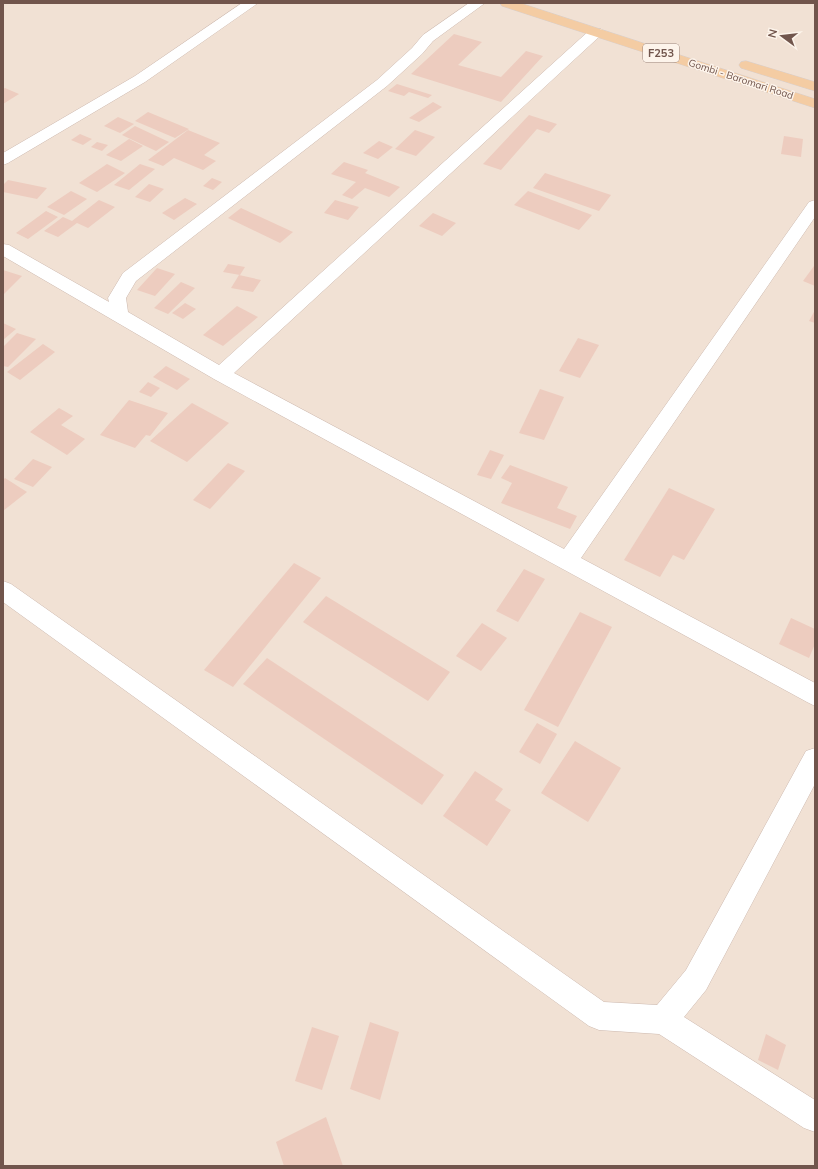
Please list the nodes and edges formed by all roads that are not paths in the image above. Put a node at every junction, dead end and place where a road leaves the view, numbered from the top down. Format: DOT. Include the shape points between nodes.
graph roads {
  1 [pos="251,3"];
  2 [pos="478,3"];
  3 [pos="508,3"];
  4 [pos="549,3"];
  5 [pos="564,8"];
  6 [pos="596,32"];
  7 [pos="731,61"];
  8 [pos="815,87"];
  9 [pos="815,104"];
  10 [pos="3,160"];
  11 [pos="815,206"];
  12 [pos="3,249"];
  13 [pos="119,316"];
  14 [pos="221,374"];
  15 [pos="566,562"];
  16 [pos="3,590"];
  17 [pos="815,696"];
  18 [pos="815,759"];
  19 [pos="663,1020"];
  20 [pos="815,1117"];
  1 -- 10 [label="street" via="140,79"];
  2 -- 13 [label="street" via="428,38 382,83 129,277 117,298"];
  3 -- 6 [label="main road, Gombi - Baromari Road / F253"];
  4 -- 5 [label="main road"];
  6 -- 9 [label="main road, Gombi - Baromari Road / F253"];
  6 -- 14 [label="street"];
  7 -- 8 [label="main road, Gombi - Baromari Road"];
  11 -- 15 [label="street"];
  12 -- 13 [label="street"];
  13 -- 14 [label="street"];
  14 -- 15 [label="street"];
  15 -- 17 [label="street"];
  16 -- 19 [label="street" via="599,1016"];
  18 -- 19 [label="street" via="696,980"];
  19 -- 20 [label="street"];
}
